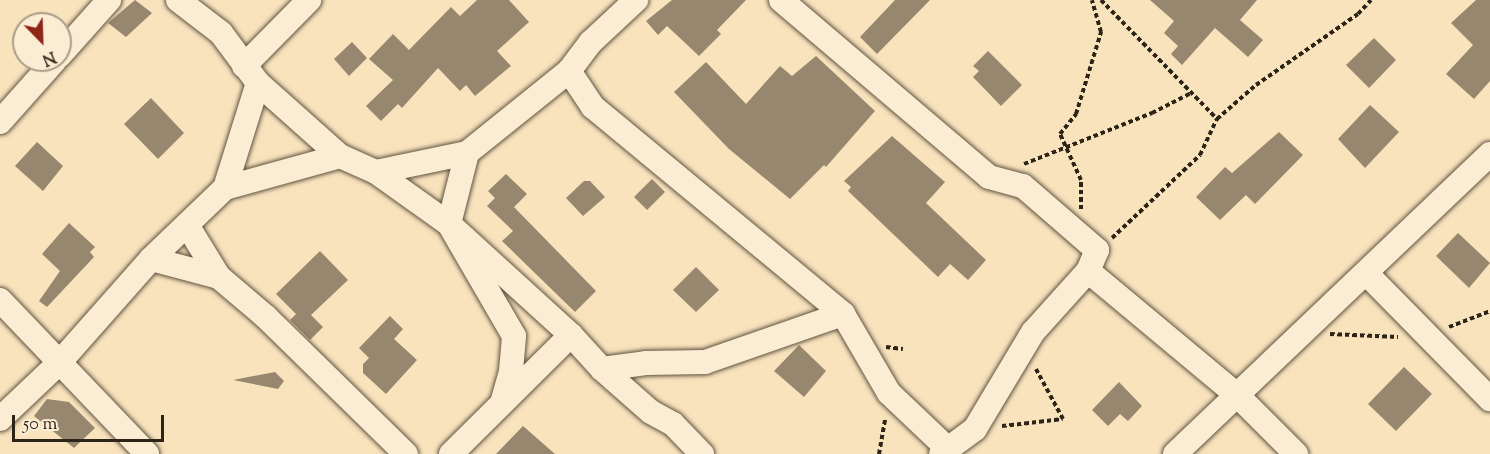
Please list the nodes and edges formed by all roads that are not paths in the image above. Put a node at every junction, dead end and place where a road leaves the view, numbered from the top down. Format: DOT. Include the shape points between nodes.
graph roads {
  1 [pos="109,0"];
  2 [pos="178,0"];
  3 [pos="309,0"];
  4 [pos="636,0"];
  5 [pos="781,0"];
  6 [pos="72,42"];
  7 [pos="44,72"];
  8 [pos="569,72"];
  9 [pos="251,75"];
  10 [pos="0,122"];
  11 [pos="467,153"];
  12 [pos="1490,154"];
  13 [pos="340,156"];
  14 [pos="376,172"];
  15 [pos="225,188"];
  16 [pos="449,224"];
  17 [pos="187,225"];
  18 [pos="151,259"];
  19 [pos="1093,261"];
  20 [pos="1366,273"];
  21 [pos="219,278"];
  22 [pos="0,300"];
  23 [pos="843,314"];
  24 [pos="571,335"];
  25 [pos="59,363"];
  26 [pos="602,369"];
  27 [pos="1239,396"];
  28 [pos="1490,399"];
  29 [pos="502,404"];
  30 [pos="0,419"];
  31 [pos="944,452"];
  32 [pos="147,454"];
  33 [pos="406,454"];
  34 [pos="451,454"];
  35 [pos="702,454"];
  36 [pos="1175,454"];
  37 [pos="1296,454"];
  1 -- 6 [label="street"];
  2 -- 9 [label="street" via="221,33"];
  3 -- 9 [label="street"];
  4 -- 8 [label="street" via="591,42"];
  5 -- 19 [label="street" via="989,177 1023,186"];
  7 -- 10 [label="street"];
  8 -- 11 [label="street"];
  8 -- 23 [label="street" via="593,107"];
  9 -- 13 [label="street"];
  9 -- 15 [label="street"];
  11 -- 14 [label="street"];
  11 -- 16 [label="street"];
  12 -- 20 [label="street"];
  13 -- 14 [label="street"];
  13 -- 15 [label="street"];
  14 -- 16 [label="street"];
  15 -- 17 [label="street"];
  16 -- 24 [label="street"];
  16 -- 29 [label="street" via="513,336 511,371"];
  17 -- 18 [label="street"];
  17 -- 21 [label="street"];
  18 -- 21 [label="street"];
  18 -- 25 [label="street"];
  19 -- 27 [label="street"];
  19 -- 31 [label="street" via="1024,346 975,429"];
  20 -- 27 [label="street"];
  20 -- 28 [label="street"];
  21 -- 33 [label="street" via="266,317"];
  22 -- 25 [label="street"];
  23 -- 26 [label="street" via="705,362 646,363"];
  23 -- 31 [label="street" via="889,393"];
  24 -- 26 [label="street"];
  24 -- 29 [label="street"];
  25 -- 30 [label="street"];
  25 -- 32 [label="street"];
  26 -- 35 [label="street" via="651,412 673,423"];
  27 -- 36 [label="street"];
  27 -- 37 [label="street"];
  29 -- 34 [label="street"];
}
